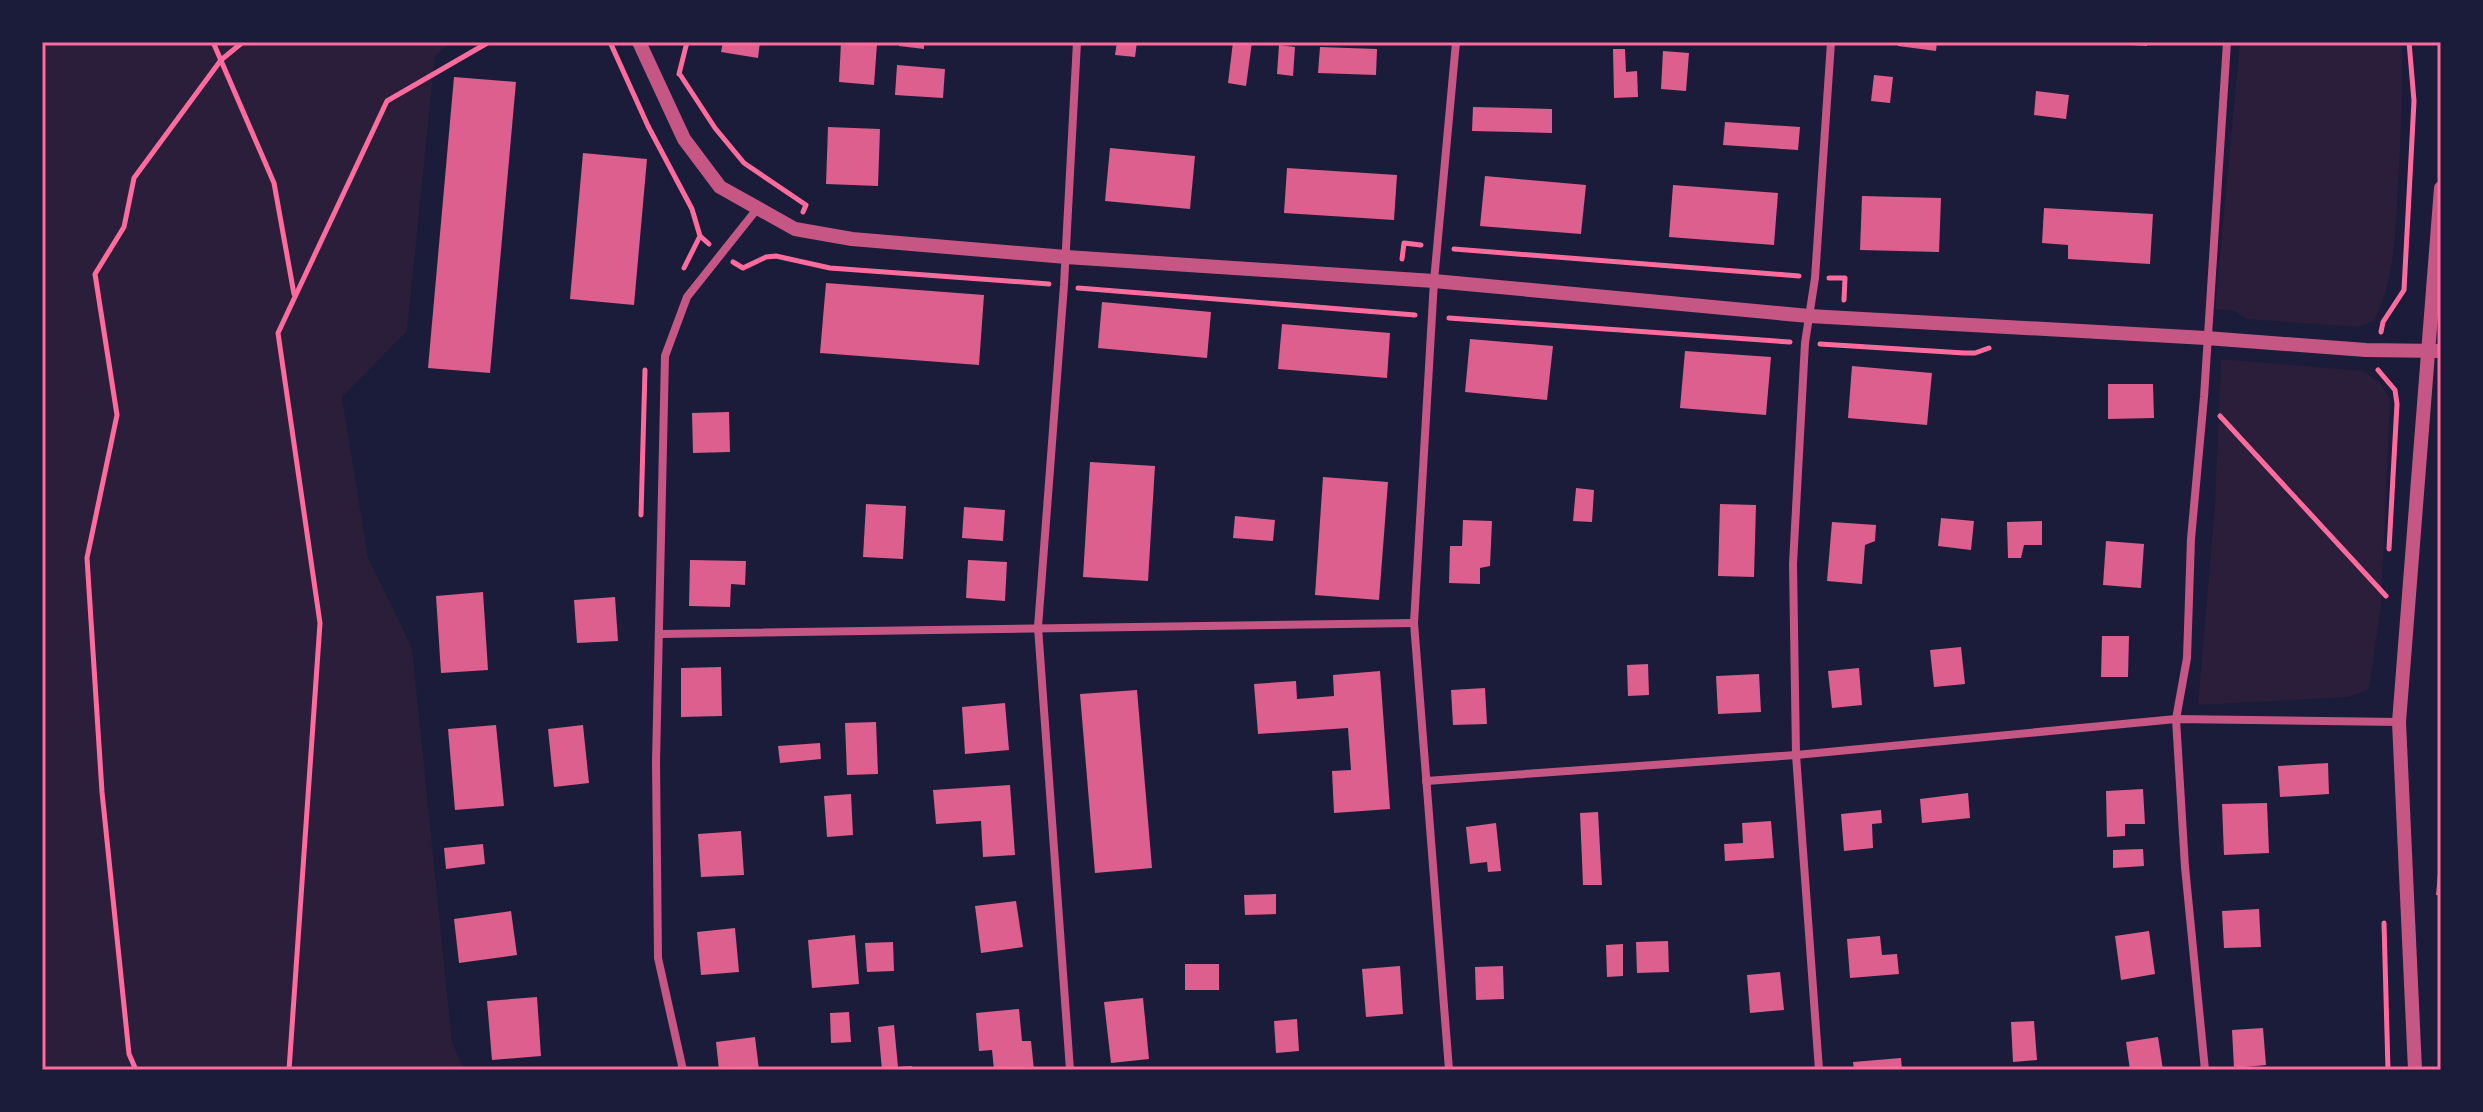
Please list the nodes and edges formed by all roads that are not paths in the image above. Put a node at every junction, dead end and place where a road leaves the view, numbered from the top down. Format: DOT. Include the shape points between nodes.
graph roads {
  1 [pos="639,42"];
  2 [pos="1077,42"];
  3 [pos="1456,42"];
  4 [pos="1831,42"];
  5 [pos="2227,42"];
  6 [pos="2441,188"];
  7 [pos="757,209"];
  8 [pos="1066,257"];
  9 [pos="1434,281"];
  10 [pos="1809,316"];
  11 [pos="2206,338"];
  12 [pos="2435,352"];
  13 [pos="1414,623"];
  14 [pos="1038,627"];
  15 [pos="660,634"];
  16 [pos="2176,719"];
  17 [pos="2399,722"];
  18 [pos="1796,755"];
  19 [pos="1426,781"];
  20 [pos="683,1070"];
  21 [pos="1070,1070"];
  22 [pos="1449,1070"];
  23 [pos="1819,1070"];
  24 [pos="2205,1070"];
  25 [pos="2415,1070"];
  1 -- 7 [label="street" via="684,139 720,187"];
  2 -- 8 [label="street"];
  3 -- 9 [label="street"];
  4 -- 10 [label="street"];
  5 -- 11 [label="street"];
  6 -- 12 [label="street"];
  7 -- 8 [label="street" via="795,229 852,239"];
  7 -- 15 [label="street" via="687,297 665,356"];
  8 -- 9 [label="street"];
  8 -- 14 [label="street"];
  9 -- 10 [label="street"];
  9 -- 13 [label="street"];
  10 -- 11 [label="street"];
  10 -- 18 [label="street" via="1793,564"];
  11 -- 12 [label="street"];
  11 -- 16 [label="street" via="2187,658"];
  12 -- 17 [label="street" via="2422,407"];
  13 -- 14 [label="street"];
  13 -- 19 [label="street"];
  14 -- 15 [label="street"];
  14 -- 21 [label="street"];
  15 -- 20 [label="street" via="658,958"];
  16 -- 17 [label="street"];
  16 -- 18 [label="street"];
  16 -- 24 [label="street"];
  17 -- 25 [label="street"];
  18 -- 19 [label="street"];
  18 -- 23 [label="street"];
  19 -- 22 [label="street"];
}
